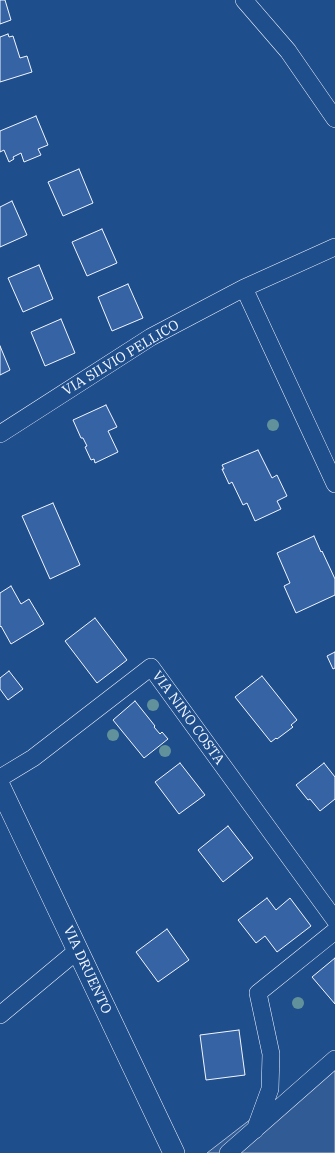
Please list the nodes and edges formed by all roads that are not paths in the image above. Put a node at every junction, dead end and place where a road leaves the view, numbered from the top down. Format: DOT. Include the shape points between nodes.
graph roads {
  1 [pos="244,0"];
  2 [pos="335,119"];
  3 [pos="335,247"];
  4 [pos="244,288"];
  5 [pos="0,434"];
  6 [pos="335,484"];
  7 [pos="0,778"];
  8 [pos="0,787"];
  9 [pos="335,920"];
  10 [pos="335,931"];
  11 [pos="78,950"];
  12 [pos="0,1015"];
  13 [pos="335,1060"];
  14 [pos="255,1130"];
  15 [pos="174,1153"];
  16 [pos="228,1153"];
  1 -- 2 [label="street" via="288,51"];
  3 -- 4 [label="street, VIA SILVIO PELLICO"];
  4 -- 5 [label="street, VIA SILVIO PELLICO" via="151,337"];
  4 -- 6 [label="street"];
  7 -- 9 [label="street, VIA NINO COSTA" via="33,758 150,667"];
  8 -- 11 [label="street, VIA DRUENTO"];
  10 -- 14 [label="street" via="258,993 271,1054 270,1089"];
  11 -- 12 [label="street"];
  11 -- 15 [label="street, VIA DRUENTO"];
  13 -- 14 [label="street"];
  14 -- 16 [label="street"];
}
